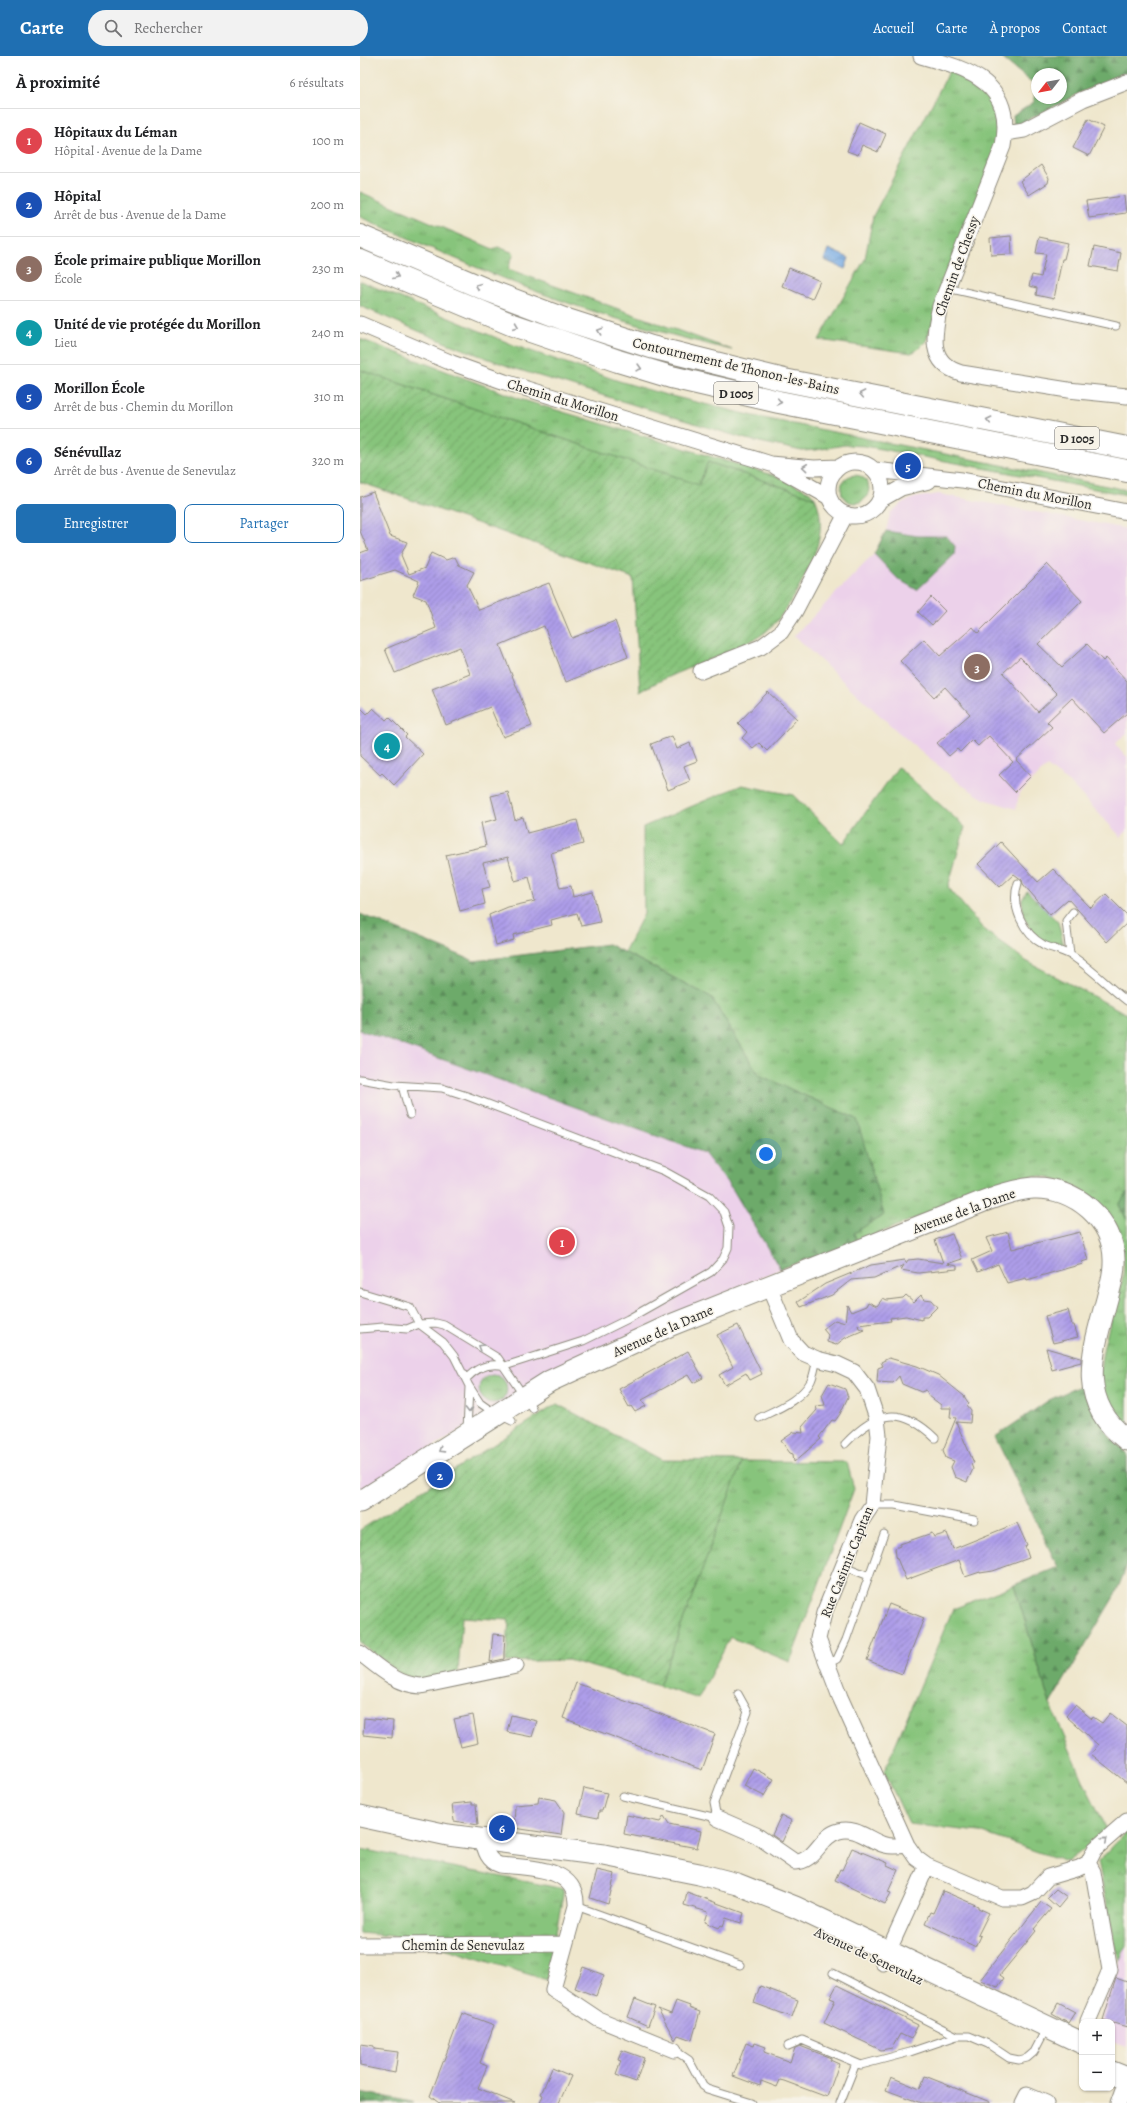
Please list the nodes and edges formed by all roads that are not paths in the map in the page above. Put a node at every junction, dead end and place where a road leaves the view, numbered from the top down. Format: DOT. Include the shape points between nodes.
graph roads {
  1 [pos="921,56"];
  2 [pos="1127,82"];
  3 [pos="1006,133"];
  4 [pos="360,236"];
  5 [pos="360,261"];
  6 [pos="946,288"];
  7 [pos="360,324"];
  8 [pos="1116,326"];
  9 [pos="1127,396"];
  10 [pos="1127,448"];
  11 [pos="771,464"];
  12 [pos="838,467"];
  13 [pos="875,470"];
  14 [pos="1127,471"];
  15 [pos="942,478"];
  16 [pos="829,497"];
  17 [pos="880,500"];
  18 [pos="1127,512"];
  19 [pos="846,514"];
  20 [pos="701,671"];
  21 [pos="1018,883"];
  22 [pos="1073,912"];
  23 [pos="1070,954"];
  24 [pos="1127,1001"];
  25 [pos="360,1079"];
  26 [pos="402,1086"];
  27 [pos="410,1115"];
  28 [pos="769,1287"];
  29 [pos="360,1292"];
  30 [pos="419,1324"];
  31 [pos="360,1329"];
  32 [pos="817,1359"];
  33 [pos="505,1366"];
  34 [pos="466,1378"];
  35 [pos="469,1386"];
  36 [pos="529,1402"];
  37 [pos="505,1417"];
  38 [pos="759,1418"];
  39 [pos="876,1419"];
  40 [pos="466,1434"];
  41 [pos="935,1438"];
  42 [pos="1127,1440"];
  43 [pos="844,1444"];
  44 [pos="360,1502"];
  45 [pos="872,1505"];
  46 [pos="360,1518"];
  47 [pos="974,1520"];
  48 [pos="884,1534"];
  49 [pos="844,1566"];
  50 [pos="869,1576"];
  51 [pos="360,1653"];
  52 [pos="827,1664"];
  53 [pos="516,1666"];
  54 [pos="738,1694"];
  55 [pos="622,1796"];
  56 [pos="360,1816"];
  57 [pos="717,1818"];
  58 [pos="1127,1821"];
  59 [pos="483,1840"];
  60 [pos="907,1845"];
  61 [pos="1088,1863"];
  62 [pos="928,1866"];
  63 [pos="576,1906"];
  64 [pos="565,1944"];
  65 [pos="360,1945"];
  66 [pos="886,1957"];
  67 [pos="740,1966"];
  68 [pos="833,1973"];
  69 [pos="1089,2019"];
  70 [pos="1044,2033"];
  71 [pos="957,2036"];
  72 [pos="1079,2042"];
  73 [pos="788,2046"];
  74 [pos="674,2050"];
  75 [pos="1079,2056"];
  76 [pos="1115,2058"];
  77 [pos="856,2063"];
  78 [pos="1127,2064"];
  79 [pos="1115,2074"];
  80 [pos="1127,2080"];
  81 [pos="744,2102"];
  82 [pos="752,2103"];
  83 [pos="840,2103"];
  84 [pos="1023,2103"];
  85 [pos="1046,2103"];
  86 [pos="1119,2103"];
  1 -- 3 [label="street, Chemin de Chessy" via="956,66 984,81 1001,104"];
  2 -- 3 [label="street" via="1083,99 1024,130"];
  3 -- 6 [label="street, Chemin de Chessy" via="999,158"];
  10 -- 4 [label="highway, Contournement de Thonon-les-Bains / D 1005, one-way" via="784,380 651,347 564,319"];
  5 -- 14 [label="highway, Contournement de Thonon-les-Bains / D 1005, one-way" via="513,325 588,352 671,377 779,402"];
  6 -- 8 [label="lane"];
  6 -- 9 [label="street, Chemin de Chessy" via="936,325 935,346 941,361 950,368 961,373 1068,390"];
  7 -- 11 [label="street, Chemin du Morillon" via="452,363 505,382"];
  12 -- 11 [label="street, Chemin du Morillon, one-way" via="814,468"];
  11 -- 16 [label="street, Chemin du Morillon"];
  12 -- 13 [label="street" via="845,463 857,462 865,463"];
  12 -- 16 [label="street" via="829,480"];
  13 -- 15 [label="street, Chemin du Morillon"];
  13 -- 17 [label="street" via="882,484"];
  15 -- 17 [label="street, Chemin du Morillon" via="906,486"];
  15 -- 18 [label="street, Chemin du Morillon"];
  16 -- 19 [label="street" via="836,508"];
  17 -- 19 [label="street" via="876,507 866,514"];
  19 -- 20 [label="street" via="795,611 781,632 761,647"];
  21 -- 23 [label="lane" via="1015,891 1018,915 1028,933 1046,946"];
  22 -- 23 [label="lane" via="1066,921"];
  23 -- 24 [label="lane"];
  25 -- 26 [label="lane"];
  26 -- 27 [label="lane"];
  26 -- 33 [label="lane" via="442,1088 656,1168 710,1196 727,1220 728,1248 711,1272 584,1341"];
  28 -- 32 [label="street, Rue Casimir Capitan" via="791,1340 803,1353"];
  28 -- 36 [label="main road, Avenue de la Dame" via="671,1325 605,1356 573,1382"];
  28 -- 42 [label="main road, Avenue de la Dame" via="1004,1194 1033,1188 1062,1192 1079,1201 1098,1217 1112,1243 1113,1271 1092,1355 1091,1379 1095,1397 1104,1414"];
  29 -- 30 [label="lane" via="410,1307"];
  30 -- 31 [label="lane" via="407,1329"];
  33 -- 30 [label="lane, one-way" via="494,1355 444,1325"];
  30 -- 34 [label="lane" via="447,1346 458,1360"];
  32 -- 38 [label="lane" via="811,1381 797,1397"];
  32 -- 39 [label="street, Rue Casimir Capitan" via="838,1364 854,1372 867,1389"];
  33 -- 34 [label="lane" via="486,1365 474,1370"];
  33 -- 36 [label="lane"];
  34 -- 35 [label="lane"];
  35 -- 37 [label="lane" via="480,1404"];
  35 -- 40 [label="lane, one-way"];
  36 -- 37 [label="main road, Avenue de la Dame"];
  37 -- 40 [label="main road, Avenue de la Dame"];
  37 -- 46 [label="main road, Avenue de la Dame"];
  39 -- 41 [label="lane" via="892,1416 909,1418 921,1424"];
  39 -- 43 [label="lane" via="860,1427"];
  39 -- 45 [label="street, Rue Casimir Capitan" via="879,1436"];
  40 -- 44 [label="main road, Avenue de la Dame, one-way"];
  45 -- 47 [label="lane" via="895,1505"];
  45 -- 49 [label="street, Rue Casimir Capitan" via="862,1520"];
  48 -- 50 [label="lane"];
  49 -- 50 [label="lane"];
  49 -- 52 [label="street, Rue Casimir Capitan" via="824,1613 818,1639"];
  50 -- 52 [label="lane" via="837,1659"];
  51 -- 53 [label="street" via="388,1674 412,1686"];
  52 -- 60 [label="street, Rue Casimir Capitan"];
  54 -- 57 [label="lane" via="748,1712 714,1803"];
  55 -- 57 [label="lane"];
  56 -- 59 [label="main road, Avenue de Senevulaz" via="430,1832"];
  57 -- 60 [label="street" via="756,1835 795,1862 808,1859 826,1838 839,1831 858,1832 887,1846"];
  61 -- 58 [label="street, one-way" via="1095,1849"];
  59 -- 63 [label="street" via="488,1856 496,1864 546,1870 561,1876 573,1892"];
  59 -- 66 [label="main road, Avenue de Senevulaz" via="604,1855 652,1865 730,1892"];
  60 -- 62 [label="street, Rue Casimir Capitan" via="916,1858"];
  61 -- 62 [label="street, Rue Casimir Capitan" via="1048,1877 1033,1893 1022,1898 1002,1898"];
  61 -- 69 [label="street" via="1093,1872 1110,1970"];
  62 -- 66 [label="street"];
  63 -- 64 [label="street"];
  63 -- 67 [label="lane"];
  64 -- 65 [label="street, Chemin de Senevulaz"];
  64 -- 74 [label="street" via="553,1989 598,2019"];
  66 -- 70 [label="main road, Avenue de Senevulaz"];
  68 -- 71 [label="lane"];
  70 -- 71 [label="lane" via="1032,2054 1019,2060 1006,2057 988,2044 969,2036"];
  70 -- 72 [label="main road, Avenue de Senevulaz"];
  70 -- 75 [label="main road, Avenue de Senevulaz"];
  71 -- 77 [label="lane" via="875,2061"];
  73 -- 77 [label="lane" via="802,2040"];
  74 -- 81 [label="lane" via="689,2060 707,2089"];
  76 -- 78 [label="main road"];
  77 -- 83 [label="lane"];
  79 -- 80 [label="main road"];
  80 -- 86 [label="street"];
  81 -- 82 [label="lane"];
  84 -- 85 [label="street" via="1027,2095"];
}
